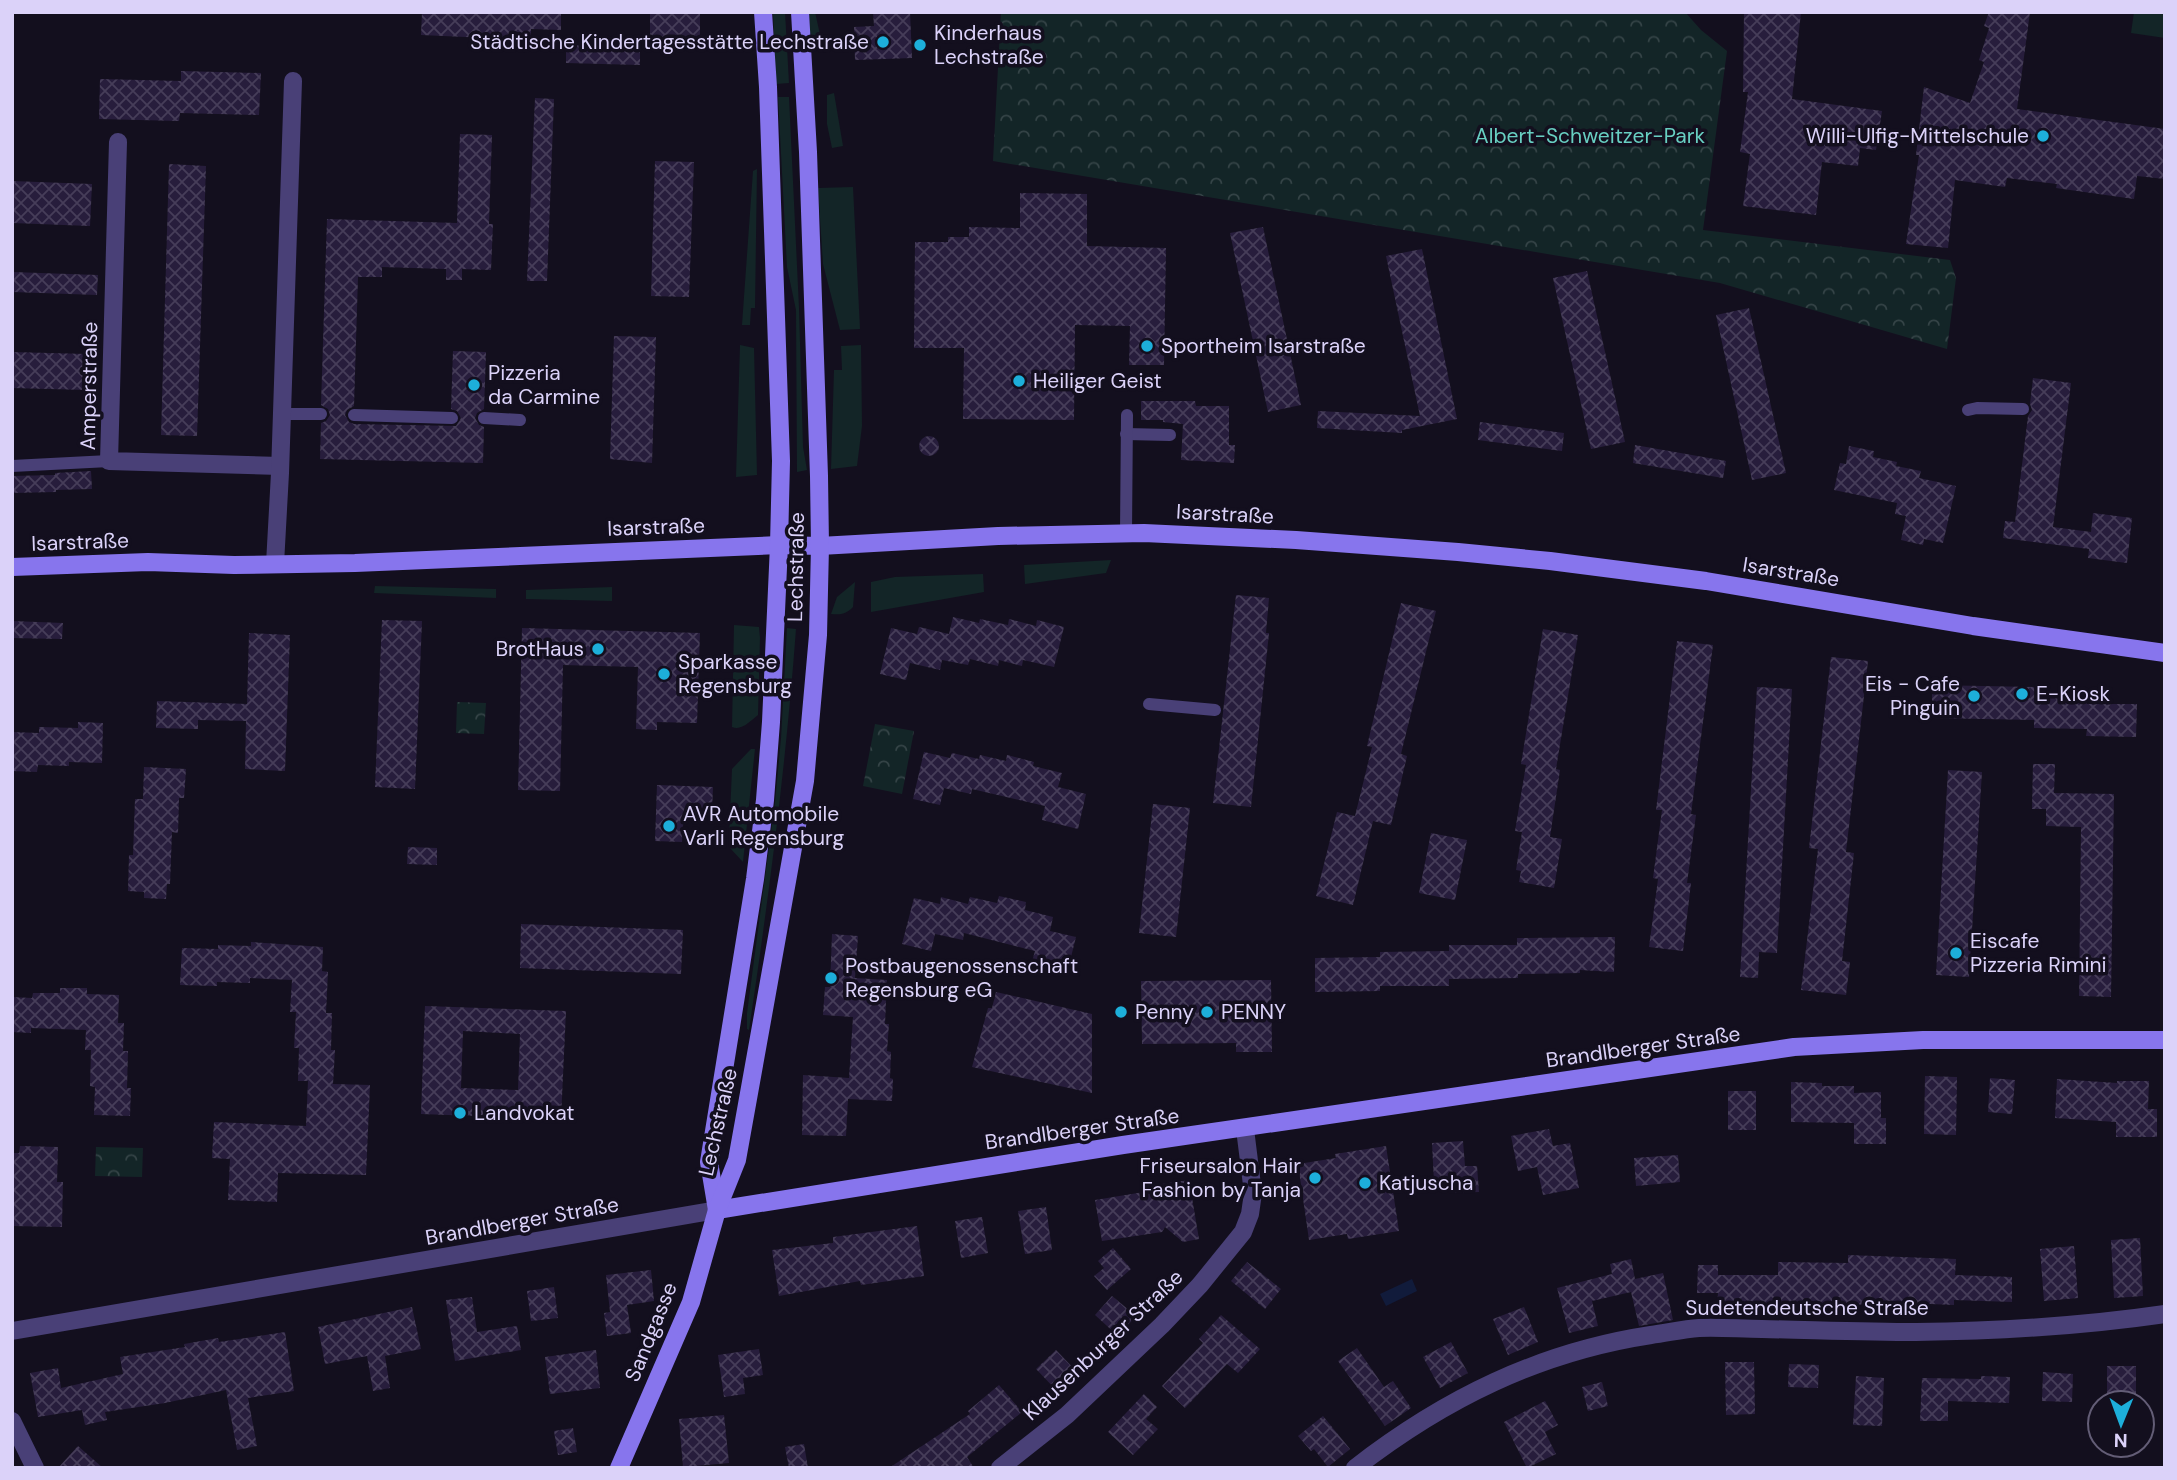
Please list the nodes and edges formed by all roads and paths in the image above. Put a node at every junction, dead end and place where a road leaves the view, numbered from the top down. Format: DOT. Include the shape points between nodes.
graph roads {
  1 [pos="763,12"];
  2 [pos="800,12"];
  3 [pos="293,81"];
  4 [pos="118,142"];
  5 [pos="2023,409"];
  6 [pos="1968,410"];
  7 [pos="282,414"];
  8 [pos="321,415"];
  9 [pos="354,415"];
  10 [pos="1126,415"];
  11 [pos="452,418"];
  12 [pos="484,418"];
  13 [pos="520,420"];
  14 [pos="1126,434"];
  15 [pos="1170,435"];
  16 [pos="109,461"];
  17 [pos="12,466"];
  18 [pos="280,466"];
  19 [pos="1126,533"];
  20 [pos="779,545"];
  21 [pos="820,546"];
  22 [pos="275,564"];
  23 [pos="12,567"];
  24 [pos="2165,653"];
  25 [pos="1149,704"];
  26 [pos="1215,710"];
  27 [pos="2165,1040"];
  28 [pos="1245,1129"];
  29 [pos="718,1210"];
  30 [pos="2165,1314"];
  31 [pos="12,1331"];
  32 [pos="12,1421"];
  33 [pos="35,1468"];
  34 [pos="619,1468"];
  35 [pos="1000,1468"];
  36 [pos="1355,1468"];
  1 -- 20 [label="street, Lechstraße" via="781,461"];
  2 -- 21 [label="street, Lechstraße"];
  3 -- 7 [label="street"];
  4 -- 16 [label="street, Amperstraße"];
  5 -- 6 [label="lane"];
  7 -- 8 [label="lane"];
  7 -- 18 [label="street"];
  9 -- 11 [label="lane"];
  10 -- 14 [label="lane"];
  12 -- 13 [label="lane"];
  14 -- 15 [label="lane"];
  14 -- 19 [label="lane"];
  16 -- 17 [label="lane"];
  16 -- 18 [label="street, Amperstraße"];
  18 -- 22 [label="street"];
  19 -- 21 [label="street, Isarstraße"];
  19 -- 24 [label="street, Isarstraße" via="1296,540 1550,561"];
  20 -- 21 [label="street, Isarstraße"];
  20 -- 22 [label="street, Isarstraße"];
  20 -- 29 [label="street, Lechstraße" via="765,800 709,1162"];
  21 -- 29 [label="street, Lechstraße" via="818,635 805,781 737,1160"];
  22 -- 23 [label="street, Isarstraße"];
  25 -- 26 [label="lane"];
  27 -- 28 [label="street, Brandlberger Straße" via="1923,1040 1794,1047"];
  28 -- 29 [label="street, Brandlberger Straße"];
  28 -- 35 [label="street, Klausenburger Straße" via="1253,1193 1243,1231 1163,1325 1067,1415"];
  29 -- 31 [label="street, Brandlberger Straße"];
  29 -- 34 [label="street, Sandgasse" via="691,1302"];
  30 -- 36 [label="street, Sudetendeutsche Straße" via="2056,1326 1941,1331 1697,1328 1628,1339 1568,1352 1498,1379 1432,1415"];
  32 -- 33 [label="street"];
}
